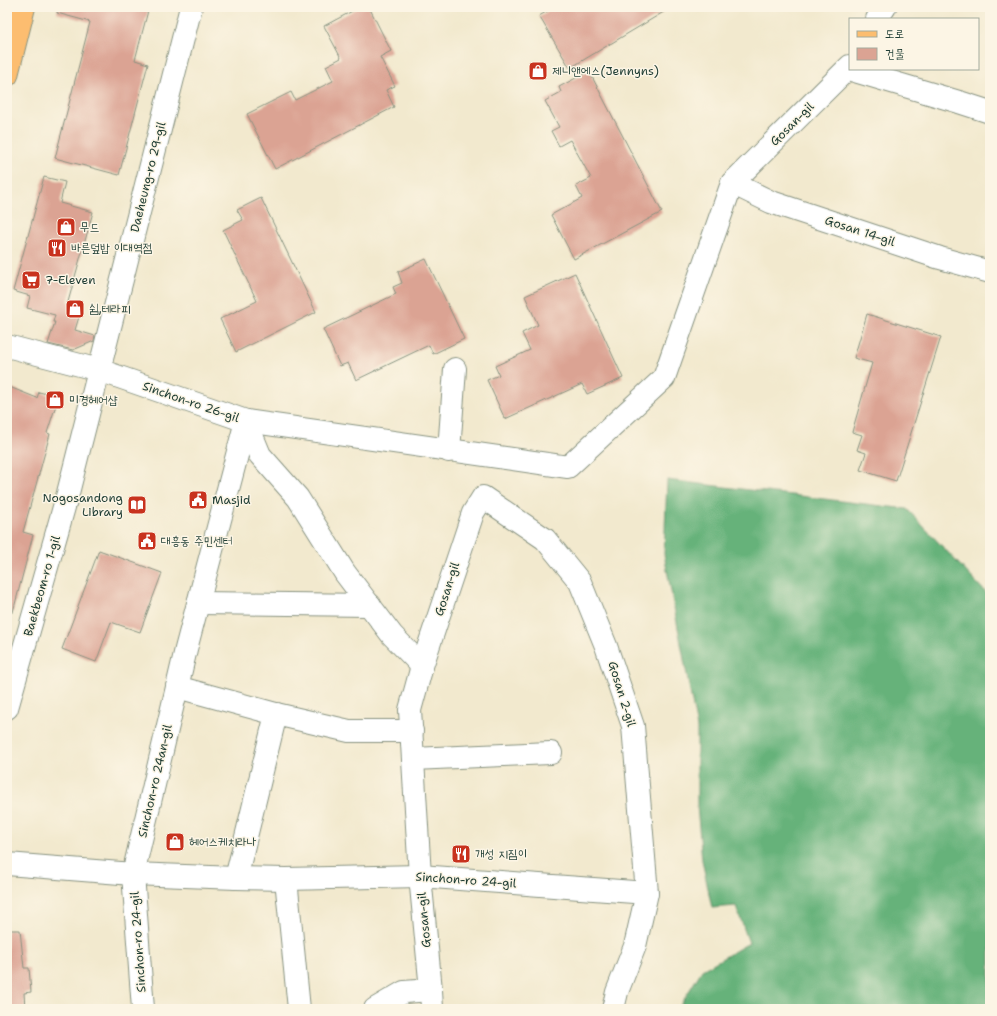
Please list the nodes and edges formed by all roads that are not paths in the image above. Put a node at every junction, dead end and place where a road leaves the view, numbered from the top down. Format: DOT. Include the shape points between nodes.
graph roads {
  1 [pos="24,7"];
  2 [pos="191,7"];
  3 [pos="884,7"];
  4 [pos="878,18"];
  5 [pos="849,67"];
  6 [pos="858,70"];
  7 [pos="7,75"];
  8 [pos="990,112"];
  9 [pos="732,183"];
  10 [pos="990,272"];
  11 [pos="7,346"];
  12 [pos="455,369"];
  13 [pos="100,370"];
  14 [pos="246,421"];
  15 [pos="449,450"];
  16 [pos="483,497"];
  17 [pos="198,603"];
  18 [pos="370,605"];
  19 [pos="422,666"];
  20 [pos="177,687"];
  21 [pos="7,708"];
  22 [pos="276,714"];
  23 [pos="412,731"];
  24 [pos="551,753"];
  25 [pos="413,759"];
  26 [pos="7,864"];
  27 [pos="134,874"];
  28 [pos="420,876"];
  29 [pos="236,878"];
  30 [pos="286,879"];
  31 [pos="646,893"];
  32 [pos="431,999"];
  33 [pos="143,1009"];
  34 [pos="299,1009"];
  35 [pos="375,1009"];
  36 [pos="613,1009"];
  1 -- 7 [label="main road"];
  2 -- 13 [label="street, Daeheung-ro 29-gil"];
  3 -- 4 [label="street"];
  5 -- 9 [label="street, Gosan-gil"];
  6 -- 8 [label="street"];
  9 -- 10 [label="street, Gosan 14-gil" via="771,202"];
  9 -- 15 [label="street" via="664,378 568,467"];
  11 -- 13 [label="street, Sinchon-ro 26-gil"];
  12 -- 15 [label="street"];
  13 -- 14 [label="street, Sinchon-ro 26-gil"];
  13 -- 21 [label="street, Baekbeom-ro 1-gil"];
  14 -- 15 [label="street"];
  14 -- 17 [label="street, Sinchon-ro 24an-gil"];
  14 -- 18 [label="street, Sinchon-ro 26-gil" via="260,454 298,498 345,573"];
  16 -- 19 [label="street, Gosan-gil" via="473,513"];
  16 -- 31 [label="street, Gosan 2-gil" via="545,539 583,589 606,646 633,726"];
  17 -- 18 [label="street"];
  17 -- 20 [label="street, Sinchon-ro 24an-gil"];
  18 -- 19 [label="street, Sinchon-ro 26-gil" via="392,635"];
  19 -- 23 [label="street, Gosan-gil" via="410,710"];
  20 -- 22 [label="street"];
  20 -- 27 [label="street, Sinchon-ro 24an-gil"];
  22 -- 23 [label="street" via="349,731"];
  22 -- 29 [label="street"];
  23 -- 25 [label="street, Gosan-gil"];
  24 -- 25 [label="street"];
  25 -- 28 [label="street, Gosan-gil"];
  26 -- 27 [label="street, Sinchon-ro 24-gil"];
  27 -- 29 [label="street, Sinchon-ro 24-gil"];
  27 -- 33 [label="street, Sinchon-ro 24-gil"];
  28 -- 30 [label="street, Sinchon-ro 24-gil"];
  28 -- 31 [label="street, Sinchon-ro 24-gil"];
  28 -- 32 [label="street, Gosan-gil"];
  29 -- 30 [label="street, Sinchon-ro 24-gil"];
  30 -- 34 [label="street"];
  31 -- 36 [label="street, Gosan 2-gil" via="635,946"];
  32 -- 35 [label="street" via="404,992"];
}
